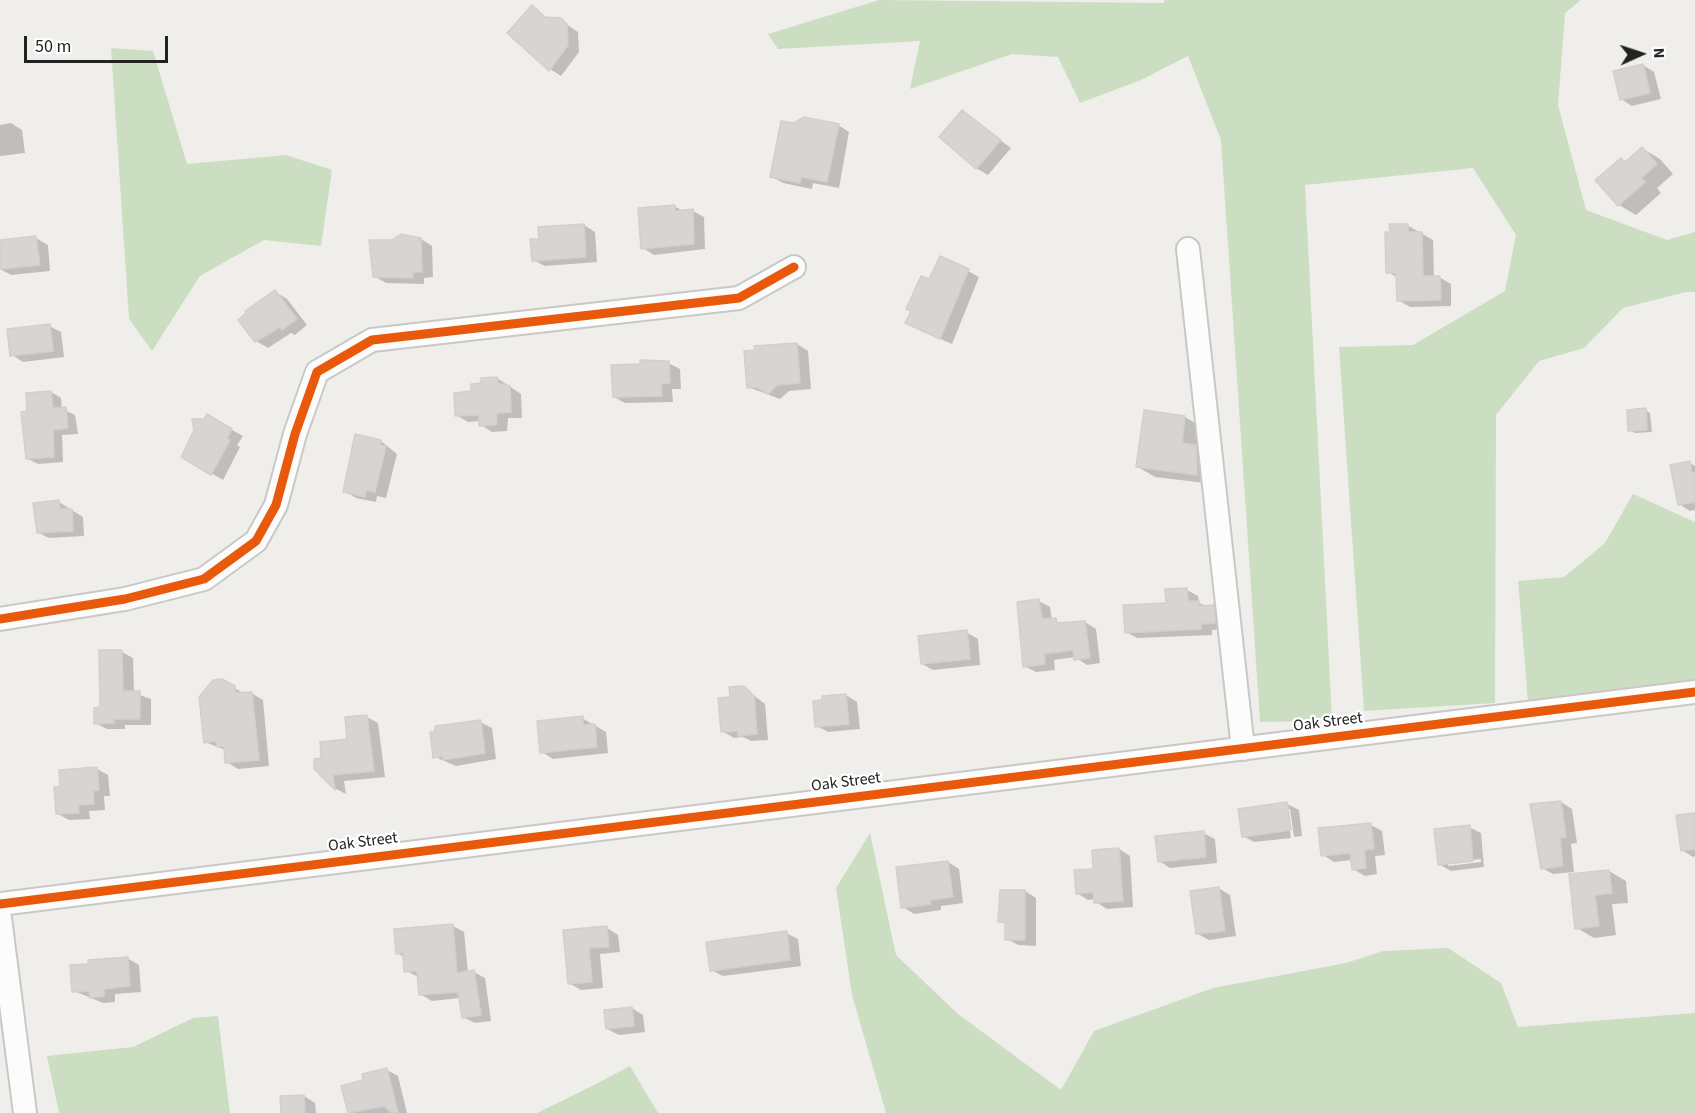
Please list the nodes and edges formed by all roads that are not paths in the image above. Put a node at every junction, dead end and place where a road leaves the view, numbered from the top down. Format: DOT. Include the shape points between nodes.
graph roads {
  1 [pos="1188,249"];
  2 [pos="794,267"];
  3 [pos="0,619"];
  4 [pos="1695,692"];
  5 [pos="1244,749"];
  6 [pos="0,904"];
  7 [pos="0,918"];
  8 [pos="25,1113"];
  1 -- 5 [label="street"];
  2 -- 3 [label="street" via="739,298 372,340 317,372 294,434 276,505 256,541 204,579 125,598"];
  4 -- 5 [label="street, Oak Street"];
  5 -- 6 [label="street, Oak Street"];
  7 -- 8 [label="street"];
}
